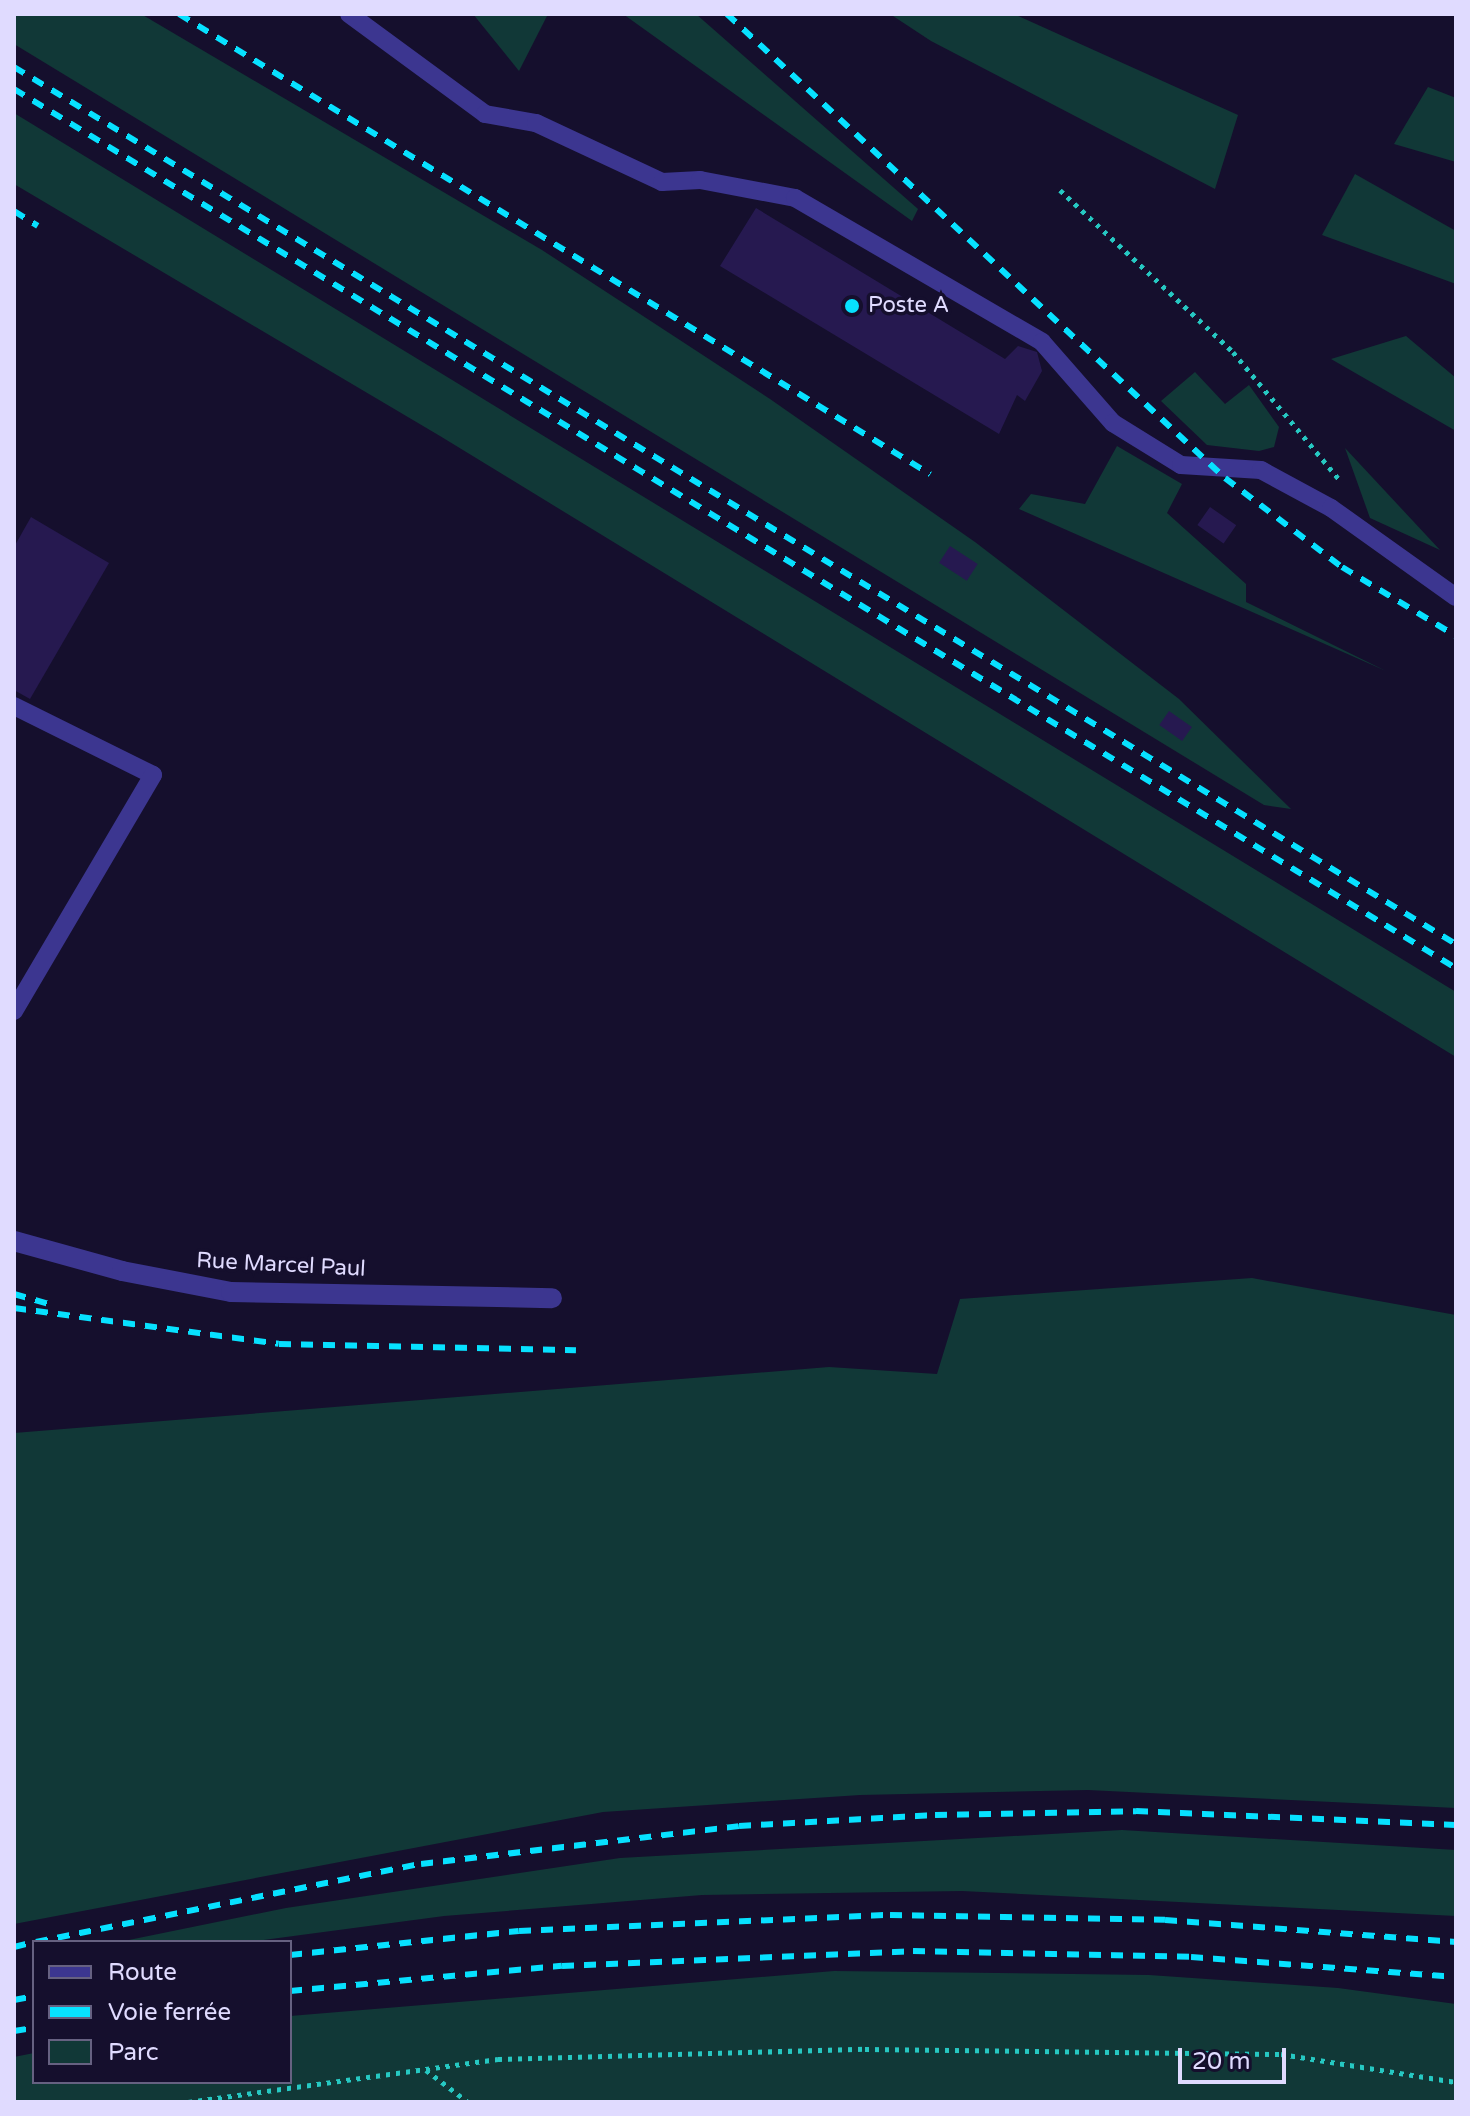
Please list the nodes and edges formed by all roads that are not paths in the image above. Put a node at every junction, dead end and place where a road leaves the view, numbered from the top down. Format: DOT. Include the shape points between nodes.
graph roads {
  1 [pos="349,14"];
  2 [pos="1456,597"];
  3 [pos="14,706"];
  4 [pos="14,1011"];
  5 [pos="14,1241"];
  6 [pos="552,1298"];
  1 -- 2 [label="lane" via="485,114 536,123 662,182 700,180 795,198 1042,342 1113,423 1181,465 1261,470 1361,529"];
  3 -- 4 [label="lane" via="153,775"];
  5 -- 6 [label="street, Rue Marcel Paul" via="136,1274 231,1292"];
}
